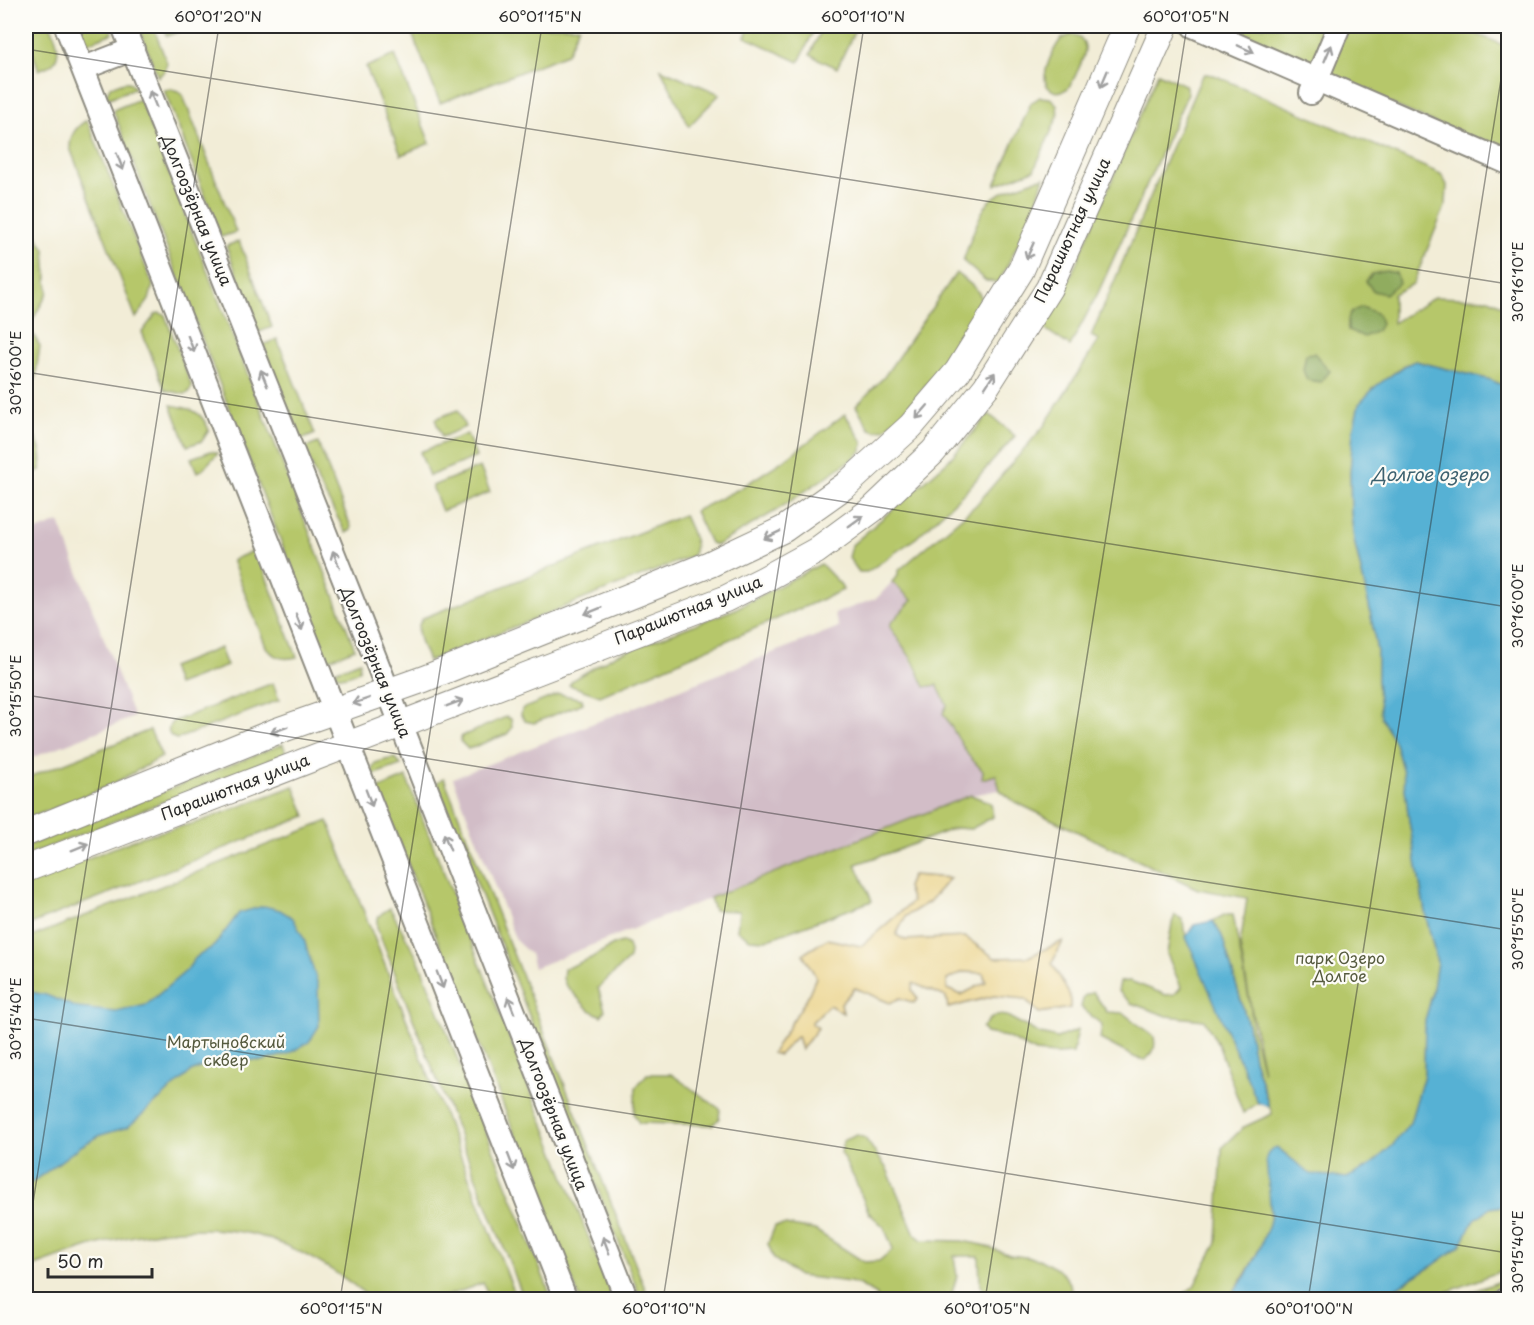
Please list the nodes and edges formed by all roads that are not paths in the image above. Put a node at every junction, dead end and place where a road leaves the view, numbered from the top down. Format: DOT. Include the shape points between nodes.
graph roads {
  1 [pos="66,26"];
  2 [pos="123,26"];
  3 [pos="1127,26"];
  4 [pos="1166,26"];
  5 [pos="1193,26"];
  6 [pos="1339,26"];
  7 [pos="133,49"];
  8 [pos="84,68"];
  9 [pos="1314,87"];
  10 [pos="1509,163"];
  11 [pos="1509,180"];
  12 [pos="388,692"];
  13 [pos="334,710"];
  14 [pos="400,723"];
  15 [pos="347,744"];
  16 [pos="26,833"];
  17 [pos="26,869"];
  18 [pos="566,1299"];
  19 [pos="627,1299"];
  1 -- 8 [label="main road"];
  2 -- 7 [label="main road, Долгоозёрная улица"];
  3 -- 12 [label="main road, Парашютная улица, one-way" via="1021,270 958,371 911,426 846,485 784,529 711,564"];
  14 -- 4 [label="main road, Парашютная улица, one-way" via="725,598 816,551 873,509 933,452 986,387 1049,288"];
  5 -- 9 [label="main road, one-way"];
  9 -- 6 [label="main road, one-way"];
  7 -- 8 [label="main road"];
  12 -- 7 [label="main road, Долгоозёрная улица, one-way"];
  8 -- 13 [label="main road, one-way"];
  9 -- 10 [label="main road"];
  9 -- 11 [label="main road"];
  12 -- 13 [label="main road, Парашютная улица, one-way"];
  12 -- 14 [label="main road, Долгоозёрная улица"];
  13 -- 15 [label="main road"];
  13 -- 16 [label="main road, Парашютная улица, one-way"];
  14 -- 15 [label="main road, Парашютная улица"];
  19 -- 14 [label="main road, Долгоозёрная улица, one-way"];
  17 -- 15 [label="main road, Парашютная улица, one-way"];
  15 -- 18 [label="main road, one-way"];
}
